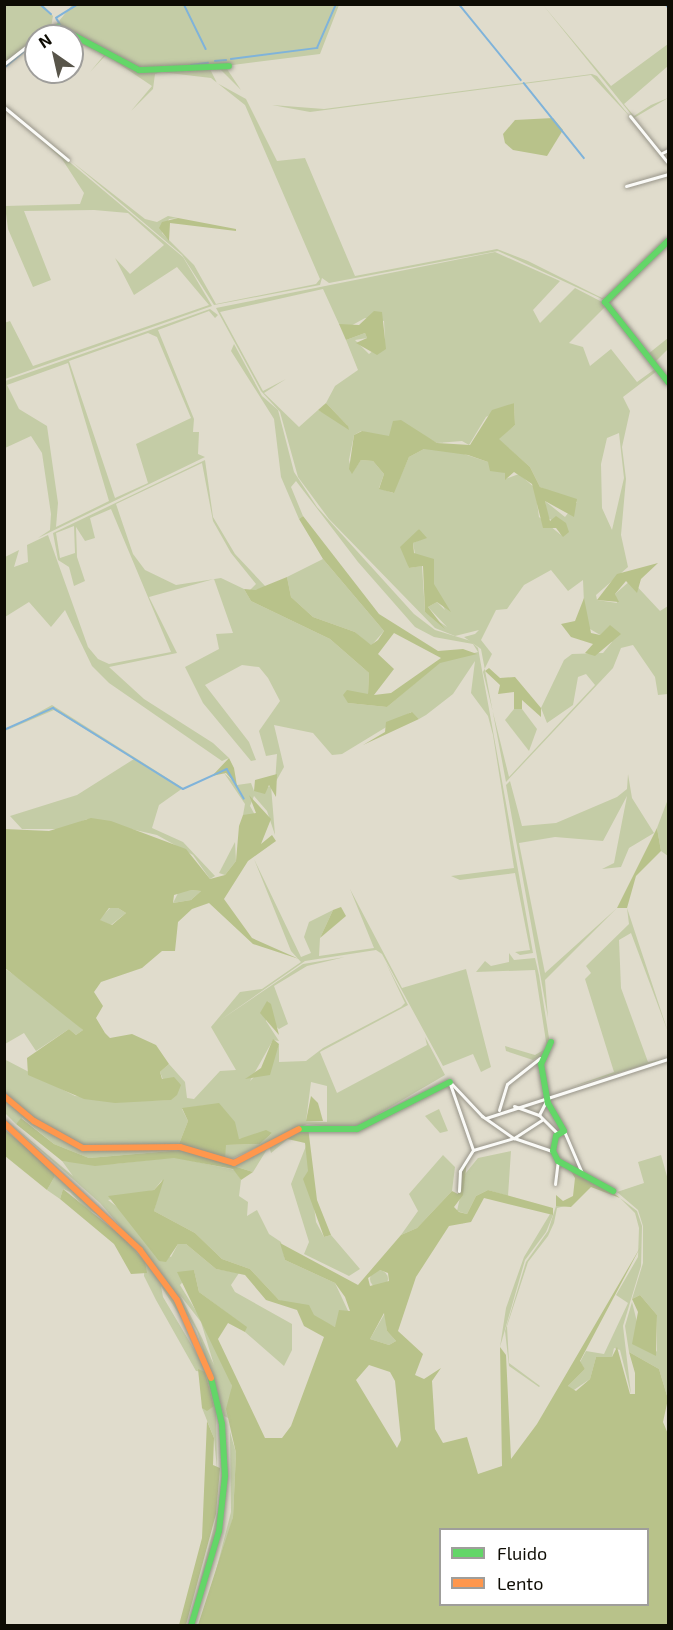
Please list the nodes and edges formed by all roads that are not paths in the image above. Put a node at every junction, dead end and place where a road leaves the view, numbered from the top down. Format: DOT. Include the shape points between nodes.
graph roads {
  1 [pos="84,41"];
  2 [pos="24,48"];
  3 [pos="4,64"];
  4 [pos="229,66"];
  5 [pos="4,107"];
  6 [pos="630,116"];
  7 [pos="669,150"];
  8 [pos="662,153"];
  9 [pos="68,160"];
  10 [pos="669,163"];
  11 [pos="669,174"];
  12 [pos="626,186"];
  13 [pos="669,241"];
  14 [pos="669,382"];
  15 [pos="551,1042"];
  16 [pos="540,1058"];
  17 [pos="669,1059"];
  18 [pos="450,1082"];
  19 [pos="4,1096"];
  20 [pos="547,1097"];
  21 [pos="514,1106"];
  22 [pos="499,1110"];
  23 [pos="539,1115"];
  24 [pos="486,1118"];
  25 [pos="542,1120"];
  26 [pos="4,1122"];
  27 [pos="561,1133"];
  28 [pos="514,1137"];
  29 [pos="473,1150"];
  30 [pos="553,1151"];
  31 [pos="558,1161"];
  32 [pos="584,1176"];
  33 [pos="555,1184"];
  34 [pos="459,1191"];
  35 [pos="613,1191"];
  36 [pos="191,1626"];
  1 -- 4 [label="street" via="139,70"];
  2 -- 3 [label="street"];
  5 -- 9 [label="street"];
  6 -- 8 [label="street"];
  7 -- 8 [label="street"];
  8 -- 10 [label="street"];
  11 -- 12 [label="street"];
  13 -- 14 [label="street" via="605,302"];
  15 -- 16 [label="street"];
  16 -- 20 [label="street"];
  16 -- 22 [label="street" via="507,1084"];
  17 -- 20 [label="street"];
  18 -- 19 [label="street" via="357,1129 305,1125 234,1163 184,1148 77,1146 34,1121"];
  18 -- 24 [label="street"];
  18 -- 29 [label="street"];
  20 -- 21 [label="street"];
  20 -- 23 [label="street"];
  20 -- 27 [label="street"];
  21 -- 22 [label="street"];
  21 -- 23 [label="street"];
  22 -- 24 [label="street"];
  23 -- 25 [label="street"];
  24 -- 28 [label="street"];
  25 -- 27 [label="street"];
  25 -- 28 [label="street"];
  26 -- 36 [label="street" via="140,1250 181,1307 207,1361 222,1424 225,1487 219,1531"];
  27 -- 30 [label="street"];
  27 -- 32 [label="street"];
  28 -- 29 [label="street"];
  28 -- 30 [label="street"];
  29 -- 34 [label="street" via="460,1171"];
  30 -- 31 [label="street"];
  31 -- 32 [label="street"];
  31 -- 33 [label="street"];
  32 -- 35 [label="street"];
}
